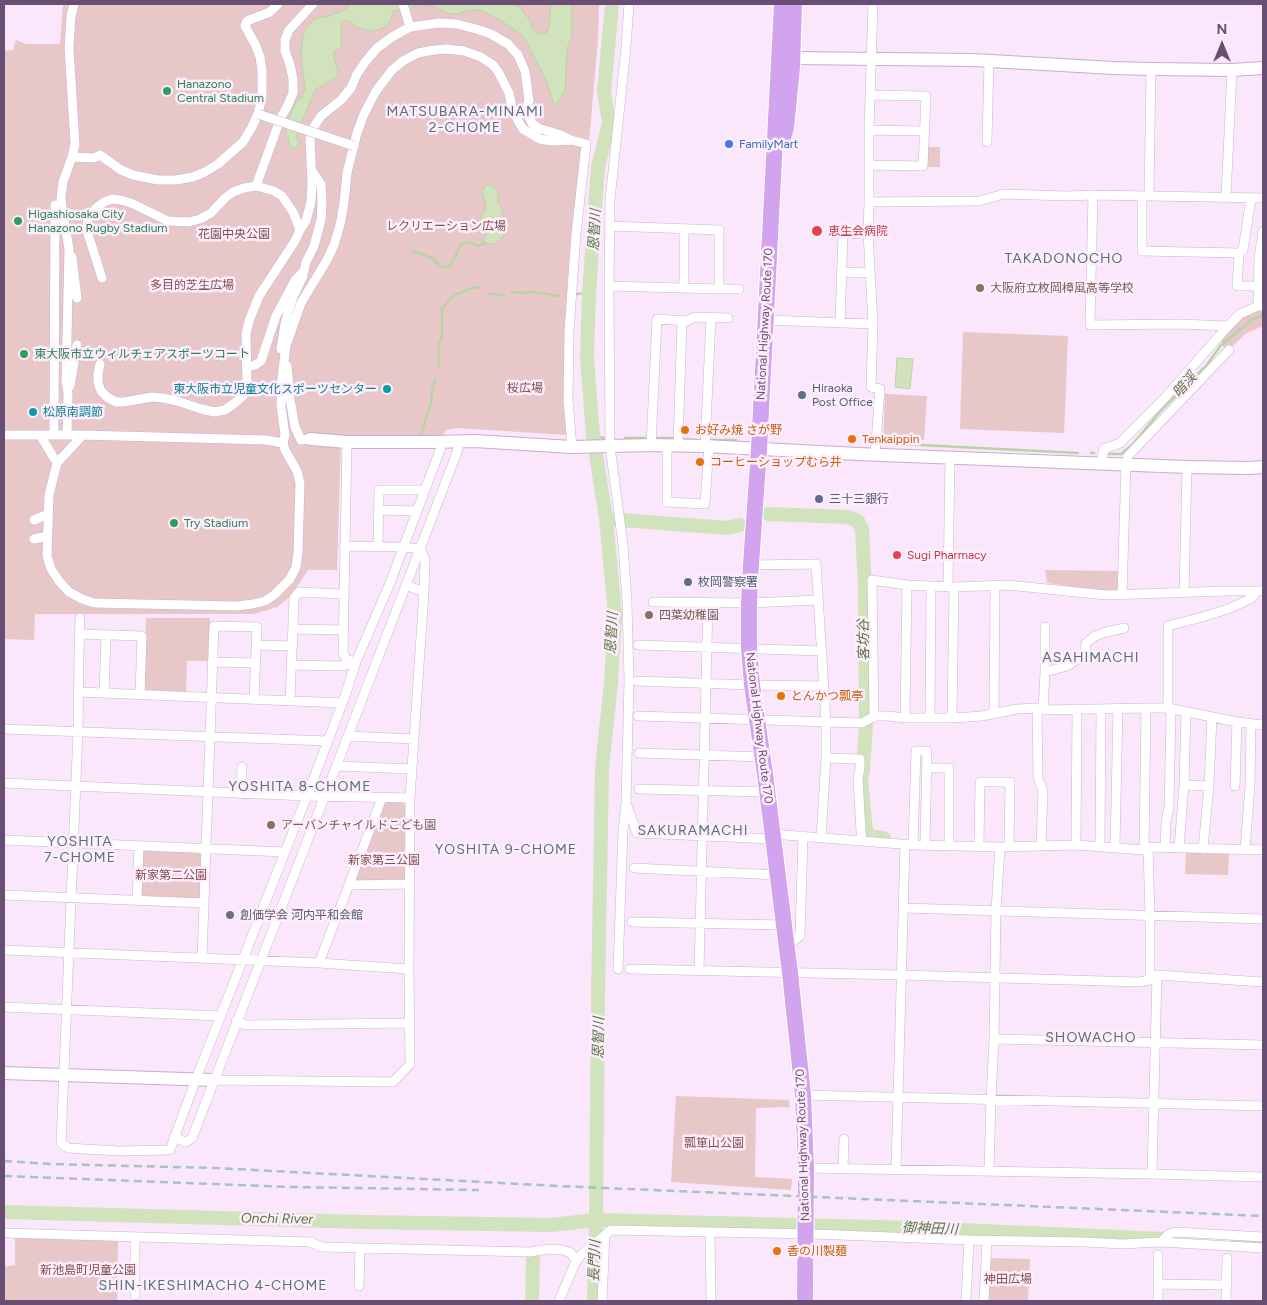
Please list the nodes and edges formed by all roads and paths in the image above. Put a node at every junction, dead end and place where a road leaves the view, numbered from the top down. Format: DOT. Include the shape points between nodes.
graph roads {
  1 [pos="74,4"];
  2 [pos="278,4"];
  3 [pos="313,4"];
  4 [pos="403,4"];
  5 [pos="629,4"];
  6 [pos="771,4"];
  7 [pos="782,4"];
  8 [pos="794,4"];
  9 [pos="873,4"];
  10 [pos="410,27"];
  11 [pos="792,58"];
  12 [pos="872,59"];
  13 [pos="989,61"];
  14 [pos="1263,68"];
  15 [pos="1152,69"];
  16 [pos="1232,70"];
  17 [pos="871,95"];
  18 [pos="258,114"];
  19 [pos="869,130"];
  20 [pos="924,131"];
  21 [pos="571,140"];
  22 [pos="987,142"];
  23 [pos="354,146"];
  24 [pos="363,150"];
  25 [pos="72,157"];
  26 [pos="774,164"];
  27 [pos="870,165"];
  28 [pos="312,170"];
  29 [pos="256,186"];
  30 [pos="1094,195"];
  31 [pos="1146,196"];
  32 [pos="1226,197"];
  33 [pos="1251,198"];
  34 [pos="1263,198"];
  35 [pos="869,202"];
  36 [pos="55,205"];
  37 [pos="610,226"];
  38 [pos="684,229"];
  39 [pos="300,230"];
  40 [pos="1263,231"];
  41 [pos="868,234"];
  42 [pos="69,248"];
  43 [pos="1239,253"];
  44 [pos="304,271"];
  45 [pos="841,272"];
  46 [pos="870,273"];
  47 [pos="102,278"];
  48 [pos="609,286"];
  49 [pos="1258,286"];
  50 [pos="684,288"];
  51 [pos="718,289"];
  52 [pos="739,289"];
  53 [pos="77,298"];
  54 [pos="1261,306"];
  55 [pos="711,318"];
  56 [pos="728,318"];
  57 [pos="765,320"];
  58 [pos="682,321"];
  59 [pos="840,324"];
  60 [pos="873,324"];
  61 [pos="1228,326"];
  62 [pos="77,345"];
  63 [pos="1229,350"];
  64 [pos="284,361"];
  65 [pos="100,364"];
  66 [pos="247,367"];
  67 [pos="68,393"];
  68 [pos="4,435"];
  69 [pos="40,435"];
  70 [pos="54,435"];
  71 [pos="67,435"];
  72 [pos="83,435"];
  73 [pos="310,439"];
  74 [pos="347,442"];
  75 [pos="443,442"];
  76 [pos="460,442"];
  77 [pos="283,443"];
  78 [pos="651,445"];
  79 [pos="672,445"];
  80 [pos="608,446"];
  81 [pos="707,446"];
  82 [pos="574,447"];
  83 [pos="759,449"];
  84 [pos="875,455"];
  85 [pos="950,457"];
  86 [pos="57,464"];
  87 [pos="1101,464"];
  88 [pos="1126,464"];
  89 [pos="1263,466"];
  90 [pos="1187,467"];
  91 [pos="425,490"];
  92 [pos="379,510"];
  93 [pos="417,511"];
  94 [pos="48,514"];
  95 [pos="34,516"];
  96 [pos="34,535"];
  97 [pos="48,536"];
  98 [pos="344,546"];
  99 [pos="378,546"];
  100 [pos="404,547"];
  101 [pos="420,549"];
  102 [pos="751,565"];
  103 [pos="406,585"];
  104 [pos="907,586"];
  105 [pos="931,586"];
  106 [pos="995,586"];
  107 [pos="951,587"];
  108 [pos="1260,591"];
  109 [pos="424,592"];
  110 [pos="1184,593"];
  111 [pos="343,594"];
  112 [pos="1122,595"];
  113 [pos="818,600"];
  114 [pos="653,602"];
  115 [pos="708,602"];
  116 [pos="749,603"];
  117 [pos="80,618"];
  118 [pos="1045,627"];
  119 [pos="1124,628"];
  120 [pos="293,629"];
  121 [pos="343,630"];
  122 [pos="80,634"];
  123 [pos="106,635"];
  124 [pos="256,645"];
  125 [pos="638,645"];
  126 [pos="293,646"];
  127 [pos="707,647"];
  128 [pos="749,648"];
  129 [pos="821,651"];
  130 [pos="212,662"];
  131 [pos="256,662"];
  132 [pos="356,662"];
  133 [pos="292,665"];
  134 [pos="1045,672"];
  135 [pos="637,680"];
  136 [pos="706,683"];
  137 [pos="752,685"];
  138 [pos="824,686"];
  139 [pos="79,692"];
  140 [pos="104,693"];
  141 [pos="140,694"];
  142 [pos="211,697"];
  143 [pos="254,698"];
  144 [pos="290,700"];
  145 [pos="342,703"];
  146 [pos="1146,708"];
  147 [pos="1168,708"];
  148 [pos="1040,709"];
  149 [pos="1077,709"];
  150 [pos="1101,709"];
  151 [pos="1118,709"];
  152 [pos="1186,712"];
  153 [pos="994,714"];
  154 [pos="638,716"];
  155 [pos="874,717"];
  156 [pos="1212,717"];
  157 [pos="705,718"];
  158 [pos="905,718"];
  159 [pos="930,718"];
  160 [pos="952,718"];
  161 [pos="757,720"];
  162 [pos="826,722"];
  163 [pos="1237,722"];
  164 [pos="1251,724"];
  165 [pos="1263,725"];
  166 [pos="4,729"];
  167 [pos="78,731"];
  168 [pos="348,736"];
  169 [pos="210,737"];
  170 [pos="414,740"];
  171 [pos="328,741"];
  172 [pos="639,753"];
  173 [pos="704,755"];
  174 [pos="763,757"];
  175 [pos="826,758"];
  176 [pos="336,766"];
  177 [pos="242,767"];
  178 [pos="927,768"];
  179 [pos="412,769"];
  180 [pos="4,783"];
  181 [pos="1184,785"];
  182 [pos="76,786"];
  183 [pos="1209,786"];
  184 [pos="1236,786"];
  185 [pos="639,789"];
  186 [pos="702,790"];
  187 [pos="208,792"];
  188 [pos="767,792"];
  189 [pos="241,794"];
  190 [pos="307,796"];
  191 [pos="324,796"];
  192 [pos="382,798"];
  193 [pos="410,798"];
  194 [pos="626,803"];
  195 [pos="702,836"];
  196 [pos="802,836"];
  197 [pos="772,837"];
  198 [pos="821,837"];
  199 [pos="4,840"];
  200 [pos="862,841"];
  201 [pos="74,843"];
  202 [pos="909,844"];
  203 [pos="925,845"];
  204 [pos="949,845"];
  205 [pos="1076,845"];
  206 [pos="139,846"];
  207 [pos="979,846"];
  208 [pos="1010,846"];
  209 [pos="1041,846"];
  210 [pos="1000,847"];
  211 [pos="1100,847"];
  212 [pos="1115,848"];
  213 [pos="1165,848"];
  214 [pos="1178,848"];
  215 [pos="1203,848"];
  216 [pos="206,849"];
  217 [pos="1146,849"];
  218 [pos="1244,849"];
  219 [pos="1263,850"];
  220 [pos="285,852"];
  221 [pos="634,868"];
  222 [pos="701,872"];
  223 [pos="778,875"];
  224 [pos="350,884"];
  225 [pos="410,884"];
  226 [pos="4,895"];
  227 [pos="72,898"];
  228 [pos="137,900"];
  229 [pos="204,903"];
  230 [pos="904,908"];
  231 [pos="996,910"];
  232 [pos="1150,916"];
  233 [pos="1263,919"];
  234 [pos="632,922"];
  235 [pos="700,923"];
  236 [pos="784,925"];
  237 [pos="787,946"];
  238 [pos="4,950"];
  239 [pos="69,953"];
  240 [pos="202,958"];
  241 [pos="243,960"];
  242 [pos="260,961"];
  243 [pos="319,963"];
  244 [pos="409,969"];
  245 [pos="618,969"];
  246 [pos="630,969"];
  247 [pos="699,971"];
  248 [pos="790,973"];
  249 [pos="901,975"];
  250 [pos="995,978"];
  251 [pos="1153,978"];
  252 [pos="1263,982"];
  253 [pos="4,1007"];
  254 [pos="66,1010"];
  255 [pos="221,1016"];
  256 [pos="236,1022"];
  257 [pos="409,1023"];
  258 [pos="994,1040"];
  259 [pos="1155,1043"];
  260 [pos="1263,1045"];
  261 [pos="4,1073"];
  262 [pos="64,1075"];
  263 [pos="196,1079"];
  264 [pos="214,1080"];
  265 [pos="803,1095"];
  266 [pos="897,1097"];
  267 [pos="991,1100"];
  268 [pos="1154,1103"];
  269 [pos="1263,1106"];
  270 [pos="174,1137"];
  271 [pos="844,1139"];
  272 [pos="806,1168"];
  273 [pos="844,1169"];
  274 [pos="896,1170"];
  275 [pos="989,1171"];
  276 [pos="1152,1174"];
  277 [pos="1263,1177"];
  278 [pos="805,1229"];
  279 [pos="4,1233"];
  280 [pos="710,1233"];
  281 [pos="603,1236"];
  282 [pos="135,1237"];
  283 [pos="1263,1237"];
  284 [pos="1164,1239"];
  285 [pos="969,1240"];
  286 [pos="987,1240"];
  287 [pos="360,1248"];
  288 [pos="1263,1248"];
  289 [pos="1158,1255"];
  290 [pos="578,1258"];
  291 [pos="1227,1258"];
  292 [pos="1158,1284"];
  293 [pos="1227,1285"];
  294 [pos="359,1286"];
  295 [pos="135,1295"];
  296 [pos="559,1301"];
  297 [pos="602,1301"];
  298 [pos="711,1301"];
  299 [pos="805,1301"];
  300 [pos="966,1301"];
  301 [pos="984,1301"];
  302 [pos="1158,1301"];
  303 [pos="1226,1301"];
  1 -- 25 [label="street" via="69,48 75,144"];
  2 -- 18 [label="street" via="245,26 255,44 262,70"];
  3 -- 29 [label="street" via="289,30 285,40 293,79 292,93"];
  4 -- 10 [label="street"];
  5 -- 37 [label="street"];
  6 -- 26 [label="highway" via="768,129"];
  7 -- 26 [label="highway, National Highway Route 170"];
  8 -- 11 [label="highway"];
  9 -- 12 [label="street"];
  10 -- 21 [label="street" via="457,24 492,34 508,44 518,55 525,71 529,100 526,106 532,123"];
  10 -- 28 [label="street" via="377,48 341,100 321,116 310,139"];
  11 -- 12 [label="street"];
  11 -- 26 [label="highway" via="786,128"];
  12 -- 13 [label="street"];
  12 -- 17 [label="street"];
  13 -- 15 [label="street"];
  13 -- 22 [label="street"];
  14 -- 16 [label="street"];
  15 -- 16 [label="street"];
  15 -- 31 [label="street"];
  16 -- 32 [label="street"];
  17 -- 19 [label="street"];
  17 -- 20 [label="street" via="926,96"];
  18 -- 23 [label="street, bridge"];
  18 -- 25 [label="street" via="243,142 218,164 193,177 158,180 121,170 100,155 94,158"];
  19 -- 20 [label="street"];
  19 -- 27 [label="street"];
  20 -- 27 [label="street" via="923,166"];
  21 -- 23 [label="street" via="540,139 524,129 512,107 505,82 493,65 464,51 447,49 418,53 392,70 364,114"];
  21 -- 82 [label="street" via="586,144 569,331 568,400"];
  23 -- 24 [label="street"];
  23 -- 64 [label="street" via="334,245 301,303"];
  25 -- 42 [label="street" via="62,182 61,197"];
  26 -- 57 [label="highway, National Highway Route 170"];
  27 -- 35 [label="street"];
  28 -- 39 [label="street" via="311,202"];
  28 -- 44 [label="street" via="321,184 321,220"];
  29 -- 39 [label="street" via="282,196"];
  29 -- 47 [label="street" via="233,192 211,213 189,222 168,221 120,200 104,202 91,214 87,223"];
  30 -- 31 [label="street"];
  30 -- 35 [label="street" via="1004,194 979,201"];
  30 -- 61 [label="street" via="1090,325"];
  31 -- 32 [label="street"];
  31 -- 43 [label="street" via="1142,250"];
  32 -- 33 [label="street"];
  33 -- 34 [label="street"];
  33 -- 43 [label="street" via="1243,250"];
  35 -- 41 [label="street"];
  36 -- 70 [label="street"];
  37 -- 38 [label="street"];
  37 -- 48 [label="street"];
  38 -- 50 [label="street"];
  38 -- 51 [label="street" via="719,230"];
  39 -- 66 [label="street" via="259,296 248,321"];
  40 -- 49 [label="street"];
  41 -- 45 [label="street" via="843,234"];
  41 -- 46 [label="street"];
  42 -- 53 [label="street"];
  42 -- 67 [label="street"];
  43 -- 49 [label="street" via="1237,286"];
  44 -- 64 [label="street" via="285,324 280,355"];
  44 -- 66 [label="street" via="295,280 276,316 261,361"];
  45 -- 46 [label="street"];
  45 -- 59 [label="street"];
  46 -- 60 [label="street"];
  48 -- 50 [label="street"];
  48 -- 80 [label="street"];
  49 -- 54 [label="street"];
  50 -- 51 [label="street"];
  51 -- 52 [label="street"];
  54 -- 61 [label="street" via="1240,314"];
  55 -- 56 [label="street"];
  55 -- 58 [label="street" via="695,317"];
  55 -- 81 [label="street"];
  57 -- 59 [label="street"];
  57 -- 83 [label="highway, National Highway Route 170"];
  58 -- 78 [label="street" via="657,319"];
  58 -- 79 [label="street"];
  59 -- 60 [label="street"];
  60 -- 84 [label="street" via="871,387 880,389"];
  61 -- 87 [label="street" via="1120,443 1104,449"];
  62 -- 67 [label="street"];
  63 -- 88 [label="street" via="1128,456"];
  64 -- 73 [label="street" via="287,363 295,427 301,440"];
  64 -- 77 [label="street"];
  65 -- 66 [label="street" via="98,383 101,391 116,402 163,398 214,412 225,410 242,396 247,383"];
  67 -- 71 [label="street"];
  68 -- 69 [label="street"];
  69 -- 70 [label="street"];
  69 -- 86 [label="street"];
  70 -- 71 [label="street"];
  71 -- 72 [label="street"];
  72 -- 77 [label="street"];
  72 -- 86 [label="street"];
  73 -- 74 [label="street"];
  74 -- 75 [label="street"];
  74 -- 98 [label="street"];
  75 -- 76 [label="street"];
  75 -- 91 [label="street"];
  76 -- 82 [label="street"];
  76 -- 101 [label="street"];
  77 -- 97 [label="street" via="300,482 298,552 290,579 265,600 237,606 94,603 69,592 59,581 47,556"];
  78 -- 79 [label="street"];
  78 -- 80 [label="street"];
  79 -- 81 [label="street"];
  79 -- 81 [label="street" via="666,502 705,504"];
  80 -- 82 [label="street"];
  80 -- 194 [label="street" via="619,514 627,602"];
  81 -- 83 [label="street"];
  83 -- 84 [label="street"];
  83 -- 102 [label="highway, National Highway Route 170"];
  84 -- 85 [label="street"];
  85 -- 87 [label="street"];
  85 -- 107 [label="street"];
  86 -- 94 [label="street"];
  87 -- 88 [label="street"];
  88 -- 90 [label="street"];
  88 -- 112 [label="street"];
  89 -- 90 [label="street"];
  90 -- 110 [label="street"];
  91 -- 92 [label="street" via="379,490"];
  91 -- 93 [label="street"];
  92 -- 93 [label="street"];
  92 -- 99 [label="street"];
  93 -- 100 [label="street"];
  94 -- 95 [label="street"];
  94 -- 97 [label="street"];
  96 -- 97 [label="street"];
  98 -- 99 [label="street"];
  98 -- 111 [label="street"];
  99 -- 100 [label="street"];
  100 -- 101 [label="street"];
  100 -- 132 [label="street"];
  101 -- 103 [label="street"];
  101 -- 109 [label="street" via="425,559"];
  102 -- 113 [label="street" via="816,564"];
  102 -- 116 [label="highway, National Highway Route 170"];
  103 -- 109 [label="street"];
  103 -- 168 [label="street"];
  104 -- 105 [label="street"];
  104 -- 155 [label="street" via="872,580"];
  104 -- 158 [label="street"];
  105 -- 107 [label="street"];
  105 -- 159 [label="street"];
  106 -- 107 [label="street"];
  106 -- 112 [label="street"];
  106 -- 153 [label="street"];
  107 -- 160 [label="street"];
  108 -- 110 [label="street"];
  108 -- 147 [label="street" via="1228,609 1168,626"];
  109 -- 170 [label="street"];
  110 -- 112 [label="street"];
  111 -- 120 [label="street" via="299,592 294,598"];
  111 -- 121 [label="street"];
  113 -- 116 [label="street"];
  113 -- 129 [label="street"];
  114 -- 115 [label="street"];
  115 -- 116 [label="street"];
  115 -- 127 [label="street"];
  116 -- 128 [label="highway, National Highway Route 170"];
  117 -- 122 [label="street"];
  118 -- 134 [label="street"];
  119 -- 134 [label="street" via="1095,636 1086,643 1085,654 1067,666"];
  120 -- 121 [label="street"];
  120 -- 126 [label="street"];
  121 -- 132 [label="street" via="343,653 347,660"];
  122 -- 123 [label="street"];
  122 -- 139 [label="street"];
  123 -- 140 [label="street"];
  123 -- 141 [label="street" via="142,636"];
  124 -- 126 [label="street"];
  124 -- 130 [label="street" via="257,627 214,626"];
  124 -- 131 [label="street"];
  125 -- 127 [label="street"];
  126 -- 133 [label="street"];
  127 -- 128 [label="street"];
  127 -- 136 [label="street"];
  128 -- 129 [label="street"];
  128 -- 137 [label="highway, National Highway Route 170"];
  129 -- 138 [label="street"];
  130 -- 131 [label="street"];
  130 -- 142 [label="street"];
  131 -- 143 [label="street"];
  132 -- 133 [label="street" via="340,666"];
  132 -- 145 [label="street"];
  133 -- 144 [label="street"];
  134 -- 148 [label="street"];
  135 -- 136 [label="street"];
  136 -- 137 [label="street"];
  136 -- 157 [label="street"];
  137 -- 138 [label="street"];
  137 -- 161 [label="highway, National Highway Route 170"];
  138 -- 162 [label="street"];
  139 -- 140 [label="street"];
  139 -- 167 [label="street"];
  140 -- 141 [label="street"];
  141 -- 142 [label="street"];
  142 -- 143 [label="street"];
  142 -- 169 [label="street"];
  143 -- 144 [label="street"];
  144 -- 145 [label="street"];
  145 -- 171 [label="street"];
  146 -- 147 [label="street"];
  146 -- 151 [label="street"];
  146 -- 217 [label="street"];
  147 -- 152 [label="street"];
  147 -- 213 [label="street" via="1171,714 1170,797"];
  148 -- 149 [label="street"];
  148 -- 153 [label="street"];
  148 -- 209 [label="street" via="1038,778 1043,791"];
  149 -- 150 [label="street"];
  149 -- 205 [label="street"];
  150 -- 151 [label="street"];
  150 -- 211 [label="street"];
  151 -- 212 [label="street"];
  152 -- 156 [label="street"];
  152 -- 181 [label="street"];
  153 -- 160 [label="street"];
  154 -- 157 [label="street"];
  155 -- 158 [label="street"];
  155 -- 162 [label="street" via="862,723"];
  156 -- 163 [label="street"];
  156 -- 183 [label="street"];
  157 -- 161 [label="street"];
  157 -- 173 [label="street"];
  158 -- 159 [label="street"];
  159 -- 160 [label="street"];
  161 -- 162 [label="street"];
  161 -- 174 [label="highway, National Highway Route 170"];
  162 -- 175 [label="street"];
  163 -- 164 [label="street"];
  163 -- 184 [label="street"];
  164 -- 165 [label="street"];
  164 -- 218 [label="street"];
  166 -- 167 [label="street"];
  167 -- 169 [label="street"];
  167 -- 182 [label="street"];
  168 -- 170 [label="street"];
  168 -- 176 [label="street"];
  169 -- 171 [label="street"];
  169 -- 187 [label="street"];
  170 -- 179 [label="street"];
  171 -- 190 [label="street"];
  172 -- 173 [label="street"];
  173 -- 174 [label="street"];
  173 -- 186 [label="street"];
  174 -- 188 [label="highway, National Highway Route 170"];
  175 -- 198 [label="street"];
  175 -- 200 [label="street" via="860,759"];
  176 -- 179 [label="street"];
  176 -- 191 [label="street"];
  177 -- 189 [label="street"];
  178 -- 202 [label="street" via="927,751 916,751"];
  178 -- 203 [label="street"];
  178 -- 204 [label="street" via="949,768"];
  179 -- 193 [label="street"];
  180 -- 182 [label="street"];
  181 -- 183 [label="street"];
  181 -- 214 [label="street"];
  182 -- 187 [label="street"];
  182 -- 201 [label="street"];
  183 -- 215 [label="street"];
  185 -- 186 [label="street"];
  186 -- 188 [label="street"];
  186 -- 195 [label="street"];
  187 -- 189 [label="street"];
  187 -- 216 [label="street"];
  188 -- 197 [label="highway, National Highway Route 170"];
  189 -- 190 [label="street"];
  190 -- 191 [label="street"];
  190 -- 220 [label="street"];
  191 -- 192 [label="street"];
  191 -- 242 [label="street"];
  192 -- 193 [label="street"];
  192 -- 224 [label="street"];
  193 -- 225 [label="street"];
  194 -- 195 [label="street" via="637,833"];
  194 -- 245 [label="street"];
  195 -- 197 [label="street"];
  195 -- 222 [label="street"];
  196 -- 197 [label="street"];
  196 -- 198 [label="street"];
  196 -- 237 [label="street" via="800,936"];
  197 -- 223 [label="highway, National Highway Route 170"];
  198 -- 200 [label="street"];
  199 -- 201 [label="street"];
  200 -- 202 [label="street"];
  201 -- 206 [label="street"];
  201 -- 227 [label="street"];
  202 -- 203 [label="street"];
  202 -- 230 [label="street"];
  203 -- 204 [label="street"];
  204 -- 207 [label="street"];
  205 -- 209 [label="street"];
  205 -- 211 [label="street"];
  206 -- 216 [label="street"];
  206 -- 228 [label="street"];
  207 -- 208 [label="street" via="980,782 1010,782"];
  207 -- 210 [label="street"];
  208 -- 209 [label="street"];
  208 -- 210 [label="street"];
  210 -- 231 [label="street"];
  211 -- 212 [label="street"];
  212 -- 217 [label="street"];
  213 -- 214 [label="street"];
  213 -- 217 [label="street"];
  214 -- 215 [label="street"];
  215 -- 218 [label="street"];
  216 -- 220 [label="street"];
  216 -- 229 [label="street"];
  217 -- 232 [label="street"];
  218 -- 219 [label="street"];
  220 -- 241 [label="street"];
  221 -- 222 [label="street"];
  222 -- 223 [label="street"];
  222 -- 235 [label="street"];
  223 -- 236 [label="highway, National Highway Route 170"];
  224 -- 225 [label="street"];
  224 -- 243 [label="street"];
  225 -- 244 [label="street"];
  226 -- 227 [label="street"];
  227 -- 228 [label="street"];
  227 -- 239 [label="street"];
  228 -- 229 [label="street"];
  229 -- 240 [label="street"];
  230 -- 231 [label="street"];
  230 -- 249 [label="street"];
  231 -- 232 [label="street"];
  231 -- 250 [label="street"];
  232 -- 233 [label="street"];
  232 -- 251 [label="street"];
  234 -- 235 [label="street"];
  235 -- 236 [label="street"];
  235 -- 247 [label="street"];
  236 -- 237 [label="highway, National Highway Route 170"];
  237 -- 248 [label="highway, National Highway Route 170"];
  238 -- 239 [label="street"];
  239 -- 240 [label="street"];
  239 -- 254 [label="street"];
  240 -- 241 [label="street"];
  241 -- 242 [label="street"];
  241 -- 255 [label="street"];
  242 -- 243 [label="street"];
  242 -- 256 [label="street"];
  243 -- 244 [label="street"];
  244 -- 257 [label="street"];
  246 -- 247 [label="street"];
  247 -- 248 [label="street"];
  248 -- 249 [label="street"];
  248 -- 265 [label="highway, National Highway Route 170"];
  249 -- 250 [label="street"];
  249 -- 266 [label="street"];
  250 -- 251 [label="street" via="1138,982"];
  250 -- 258 [label="street"];
  251 -- 252 [label="street"];
  251 -- 259 [label="street"];
  253 -- 254 [label="street"];
  254 -- 255 [label="street"];
  254 -- 262 [label="street"];
  255 -- 263 [label="street"];
  256 -- 257 [label="street"];
  256 -- 264 [label="street"];
  257 -- 264 [label="street" via="410,1064 393,1082"];
  258 -- 259 [label="street"];
  258 -- 267 [label="street"];
  259 -- 260 [label="street"];
  259 -- 268 [label="street"];
  261 -- 262 [label="street"];
  262 -- 263 [label="street"];
  262 -- 270 [label="street" via="61,1142 68,1148 170,1150"];
  263 -- 264 [label="street"];
  263 -- 270 [label="street"];
  264 -- 270 [label="street" via="192,1138 186,1142"];
  265 -- 266 [label="street"];
  265 -- 272 [label="highway, National Highway Route 170"];
  266 -- 267 [label="street"];
  266 -- 274 [label="street"];
  267 -- 268 [label="street"];
  267 -- 275 [label="street"];
  268 -- 269 [label="street"];
  268 -- 276 [label="street"];
  271 -- 273 [label="street"];
  272 -- 273 [label="street"];
  272 -- 278 [label="highway, National Highway Route 170"];
  273 -- 274 [label="street"];
  274 -- 275 [label="street"];
  275 -- 276 [label="street"];
  276 -- 277 [label="street"];
  278 -- 280 [label="street"];
  278 -- 285 [label="street" via="813,1234"];
  278 -- 299 [label="highway, National Highway Route 170"];
  279 -- 282 [label="street"];
  280 -- 281 [label="street" via="611,1230"];
  280 -- 298 [label="street"];
  281 -- 290 [label="street"];
  281 -- 297 [label="street"];
  282 -- 287 [label="street" via="310,1242 322,1247"];
  282 -- 295 [label="street"];
  283 -- 284 [label="street" via="1176,1232"];
  284 -- 286 [label="street" via="1122,1244"];
  284 -- 288 [label="street"];
  285 -- 286 [label="street"];
  285 -- 300 [label="street"];
  286 -- 301 [label="street"];
  287 -- 290 [label="street" via="530,1252 549,1249 563,1250"];
  287 -- 294 [label="street"];
  289 -- 292 [label="street"];
  290 -- 296 [label="street"];
  291 -- 293 [label="street"];
  292 -- 293 [label="street"];
  292 -- 302 [label="street"];
  293 -- 303 [label="street"];
}
